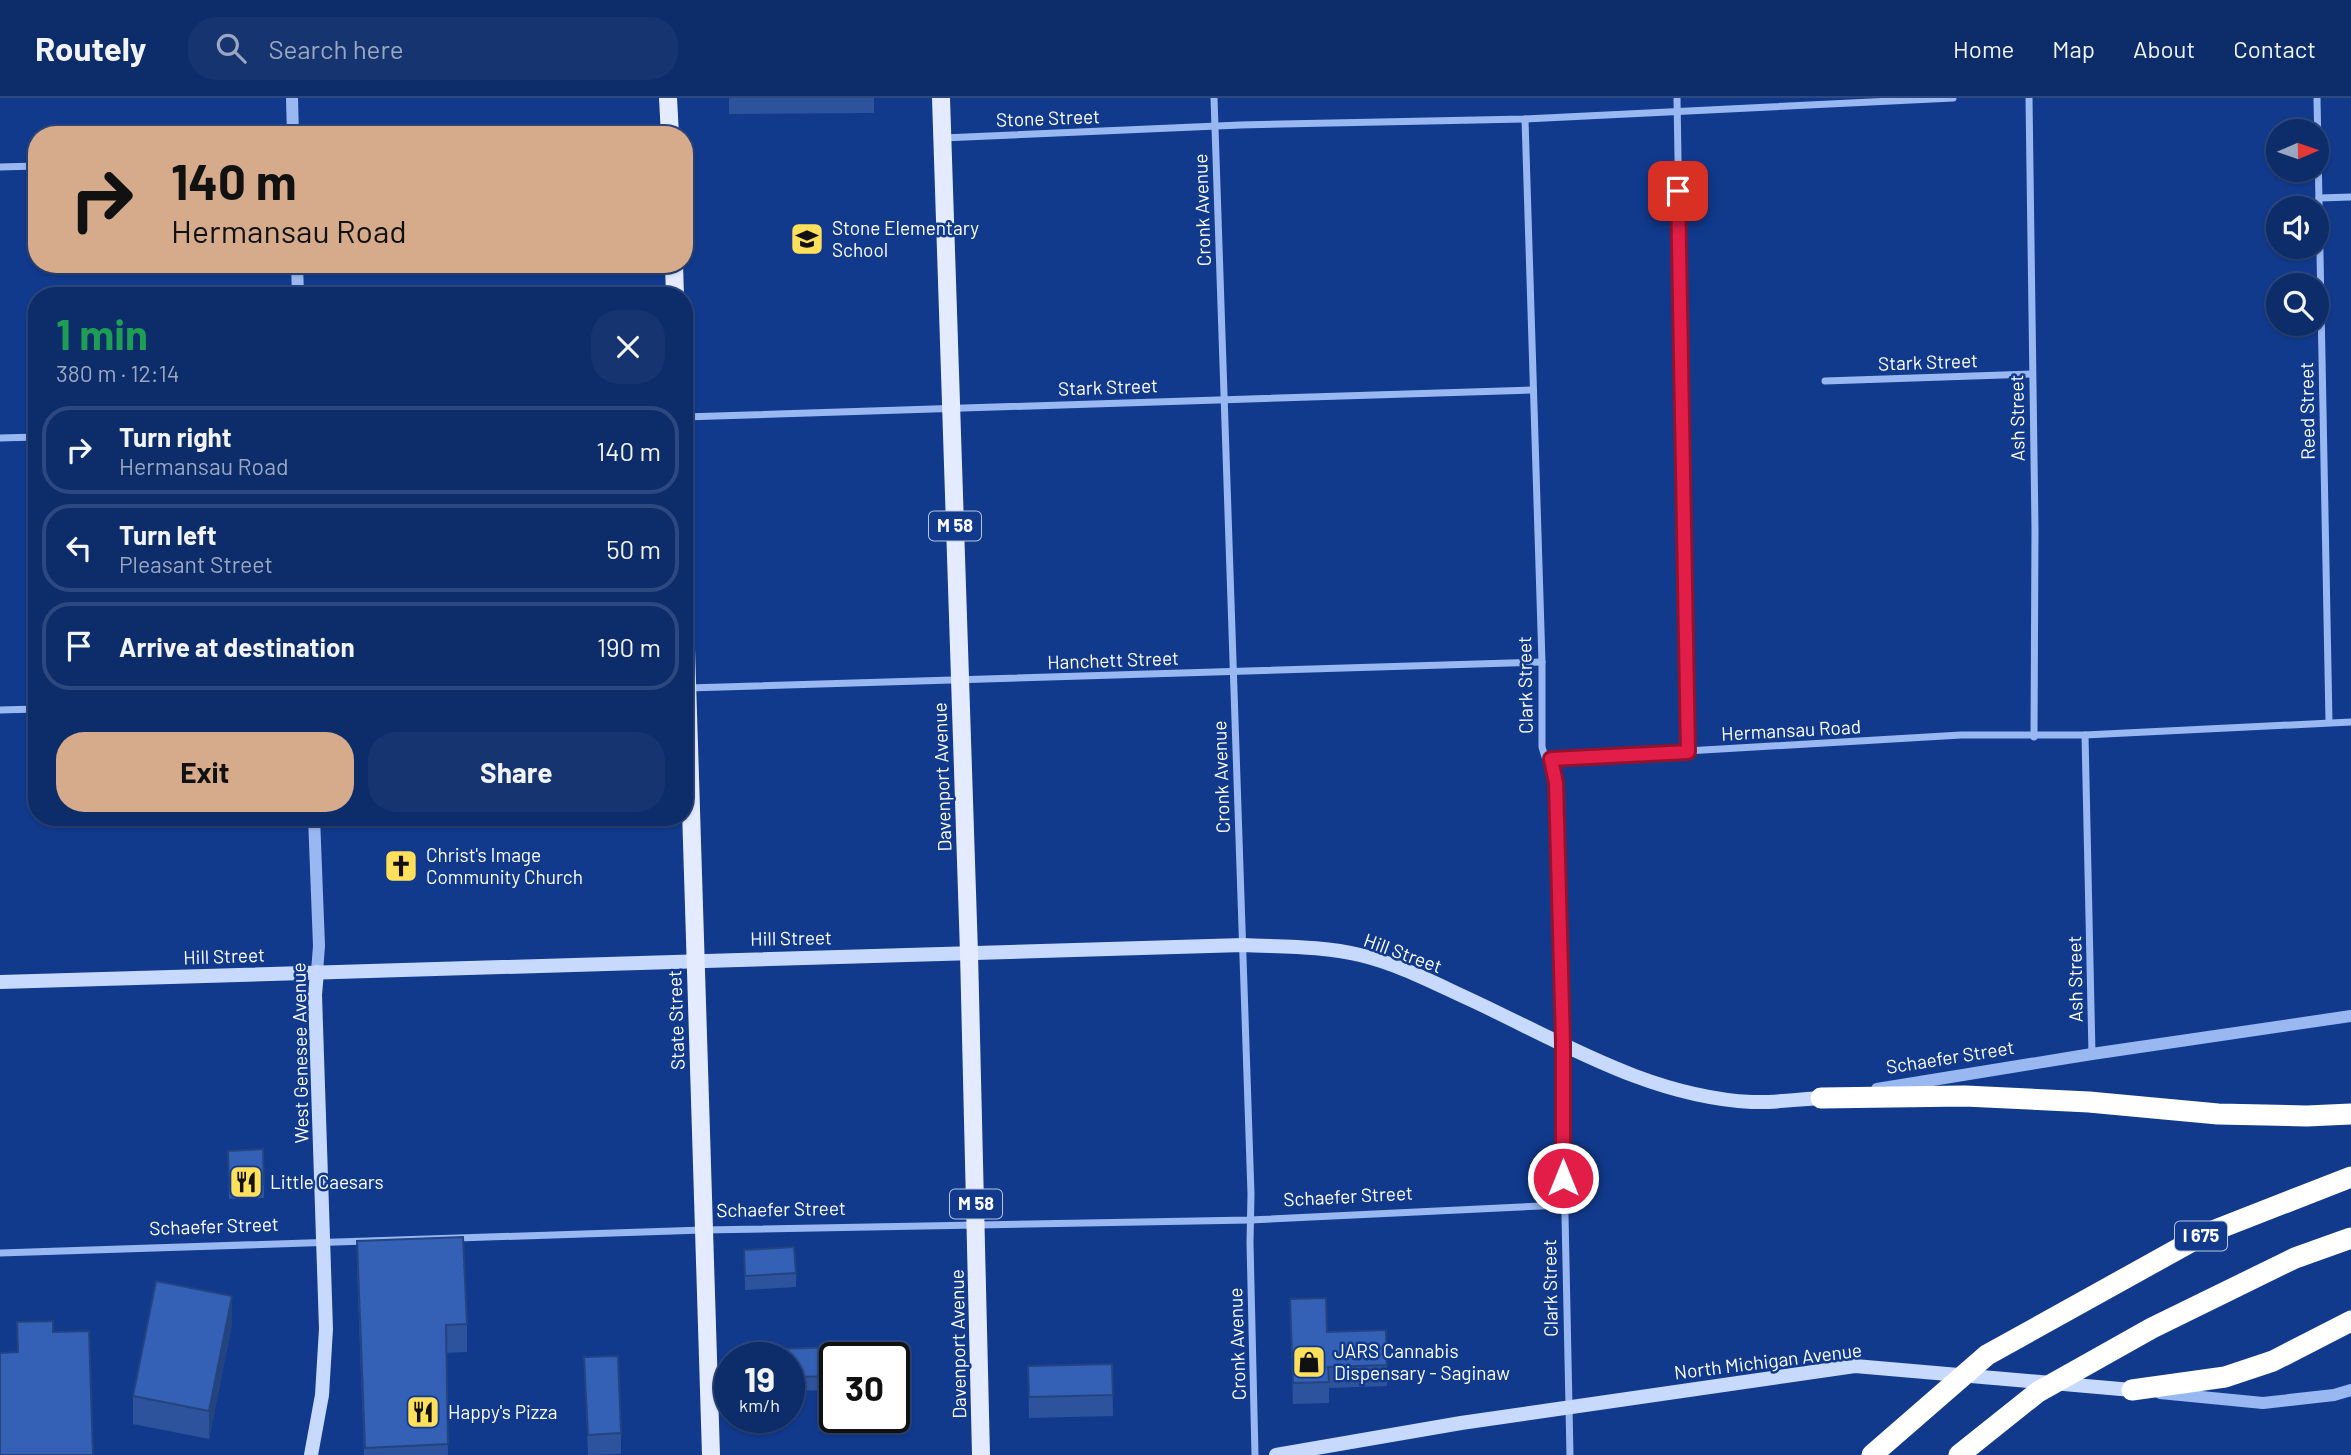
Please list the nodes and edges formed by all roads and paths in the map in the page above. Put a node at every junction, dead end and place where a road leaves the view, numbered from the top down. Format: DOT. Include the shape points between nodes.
graph roads {
  1 [pos="292,98"];
  2 [pos="668,98"];
  3 [pos="941,98"];
  4 [pos="1214,98"];
  5 [pos="1677,98"];
  6 [pos="1953,98"];
  7 [pos="2029,98"];
  8 [pos="2317,98"];
  9 [pos="1677,110"];
  10 [pos="1525,119"];
  11 [pos="293,126"];
  12 [pos="670,126"];
  13 [pos="1215,128"];
  14 [pos="942,138"];
  15 [pos="28,166"];
  16 [pos="0,167"];
  17 [pos="2319,196"];
  18 [pos="2351,197"];
  19 [pos="2329,198"];
  20 [pos="2320,259"];
  21 [pos="2032,374"];
  22 [pos="1825,381"];
  23 [pos="1532,390"];
  24 [pos="1225,400"];
  25 [pos="952,408"];
  26 [pos="693,417"];
  27 [pos="28,437"];
  28 [pos="0,438"];
  29 [pos="1542,662"];
  30 [pos="1233,672"];
  31 [pos="959,680"];
  32 [pos="693,689"];
  33 [pos="28,709"];
  34 [pos="0,710"];
  35 [pos="2329,722"];
  36 [pos="2351,722"];
  37 [pos="2085,735"];
  38 [pos="2034,737"];
  39 [pos="1688,752"];
  40 [pos="1551,759"];
  41 [pos="314,826"];
  42 [pos="691,826"];
  43 [pos="1243,945"];
  44 [pos="969,953"];
  45 [pos="695,960"];
  46 [pos="317,972"];
  47 [pos="0,982"];
  48 [pos="2351,1016"];
  49 [pos="1563,1044"];
  50 [pos="2092,1054"];
  51 [pos="1821,1098"];
  52 [pos="2351,1114"];
  53 [pos="2351,1177"];
  54 [pos="1563,1205"];
  55 [pos="1250,1220"];
  56 [pos="976,1225"];
  57 [pos="703,1230"];
  58 [pos="2351,1238"];
  59 [pos="324,1241"];
  60 [pos="0,1253"];
  61 [pos="2351,1321"];
  62 [pos="2132,1390"];
  63 [pos="2351,1390"];
  64 [pos="1569,1409"];
  65 [pos="1880,1448"];
  66 [pos="311,1455"];
  67 [pos="711,1455"];
  68 [pos="981,1455"];
  69 [pos="1255,1455"];
  70 [pos="1276,1455"];
  71 [pos="1570,1455"];
  72 [pos="1959,1455"];
  1 -- 11 [label="street"];
  2 -- 12 [label="main road"];
  3 -- 14 [label="main road, Davenport Avenue / M 58"];
  4 -- 13 [label="street, Cronk Avenue"];
  5 -- 9 [label="street"];
  6 -- 9 [label="street, Stone Street"];
  7 -- 21 [label="street, Ash Street"];
  8 -- 17 [label="street, Reed Street"];
  9 -- 10 [label="street, Stone Street"];
  9 -- 39 [label="street"];
  10 -- 13 [label="street, Stone Street"];
  10 -- 23 [label="street, Clark Street"];
  13 -- 14 [label="street, Stone Street"];
  13 -- 24 [label="street, Cronk Avenue"];
  14 -- 25 [label="main road, Davenport Avenue / M 58"];
  15 -- 16 [label="street"];
  18 -- 19 [label="street"];
  20 -- 35 [label="street, Reed Street"];
  21 -- 22 [label="street, Stark Street"];
  21 -- 38 [label="street, Ash Street"];
  23 -- 24 [label="street, Stark Street"];
  23 -- 29 [label="street, Clark Street"];
  24 -- 25 [label="street, Stark Street"];
  24 -- 30 [label="street, Cronk Avenue"];
  25 -- 26 [label="street, Stark Street"];
  25 -- 31 [label="main road, Davenport Avenue / M 58"];
  27 -- 28 [label="street"];
  29 -- 30 [label="street, Hanchett Street"];
  29 -- 40 [label="street, Clark Street" via="1542,747 1545,757"];
  30 -- 31 [label="street, Hanchett Street"];
  30 -- 43 [label="street, Cronk Avenue"];
  31 -- 32 [label="street, Hanchett Street"];
  31 -- 44 [label="main road, Davenport Avenue / M 58"];
  33 -- 34 [label="street"];
  35 -- 36 [label="street"];
  35 -- 37 [label="street"];
  37 -- 38 [label="street, Hermansau Road"];
  37 -- 50 [label="street, Ash Street"];
  38 -- 39 [label="street, Hermansau Road" via="1961,735"];
  39 -- 40 [label="street, Hermansau Road"];
  40 -- 49 [label="street, Clark Street" via="1556,783"];
  41 -- 46 [label="street, West Genesee Avenue"];
  42 -- 45 [label="main road, State Street"];
  43 -- 44 [label="main road, Hill Street"];
  43 -- 49 [label="main road, Hill Street" via="1360,955 1409,972"];
  43 -- 55 [label="street, Cronk Avenue"];
  44 -- 45 [label="main road, Hill Street"];
  44 -- 56 [label="main road, Davenport Avenue / M 58"];
  45 -- 46 [label="main road, Hill Street"];
  45 -- 57 [label="main road, State Street"];
  46 -- 47 [label="main road, Hill Street"];
  46 -- 59 [label="main road, West Genesee Avenue"];
  48 -- 50 [label="street, Schaefer Street"];
  49 -- 51 [label="main road, Schaefer Street" via="1625,1073 1701,1096 1753,1102"];
  49 -- 54 [label="street, Clark Street"];
  50 -- 51 [label="street, Schaefer Street"];
  51 -- 52 [label="highway" via="1965,1096 2218,1114"];
  53 -- 65 [label="highway, I 675" via="2205,1234 2060,1313 1987,1356"];
  54 -- 55 [label="street, Schaefer Street"];
  54 -- 64 [label="street, Clark Street"];
  55 -- 56 [label="street, Schaefer Street"];
  55 -- 69 [label="street, Cronk Avenue"];
  56 -- 57 [label="street, Schaefer Street"];
  56 -- 68 [label="main road, Davenport Avenue / M 58"];
  57 -- 59 [label="street, Schaefer Street"];
  57 -- 67 [label="main road, State Street"];
  58 -- 72 [label="highway" via="2295,1258 2152,1328 2038,1392"];
  59 -- 60 [label="street, Schaefer Street"];
  59 -- 66 [label="main road, West Genesee Avenue" via="323,1381"];
  61 -- 62 [label="highway" via="2273,1361 2225,1377"];
  62 -- 63 [label="street, North Michigan Avenue" via="2263,1404"];
  62 -- 64 [label="main road, North Michigan Avenue" via="1855,1366"];
  64 -- 70 [label="main road, North Michigan Avenue"];
  64 -- 71 [label="street, Clark Street"];
}
